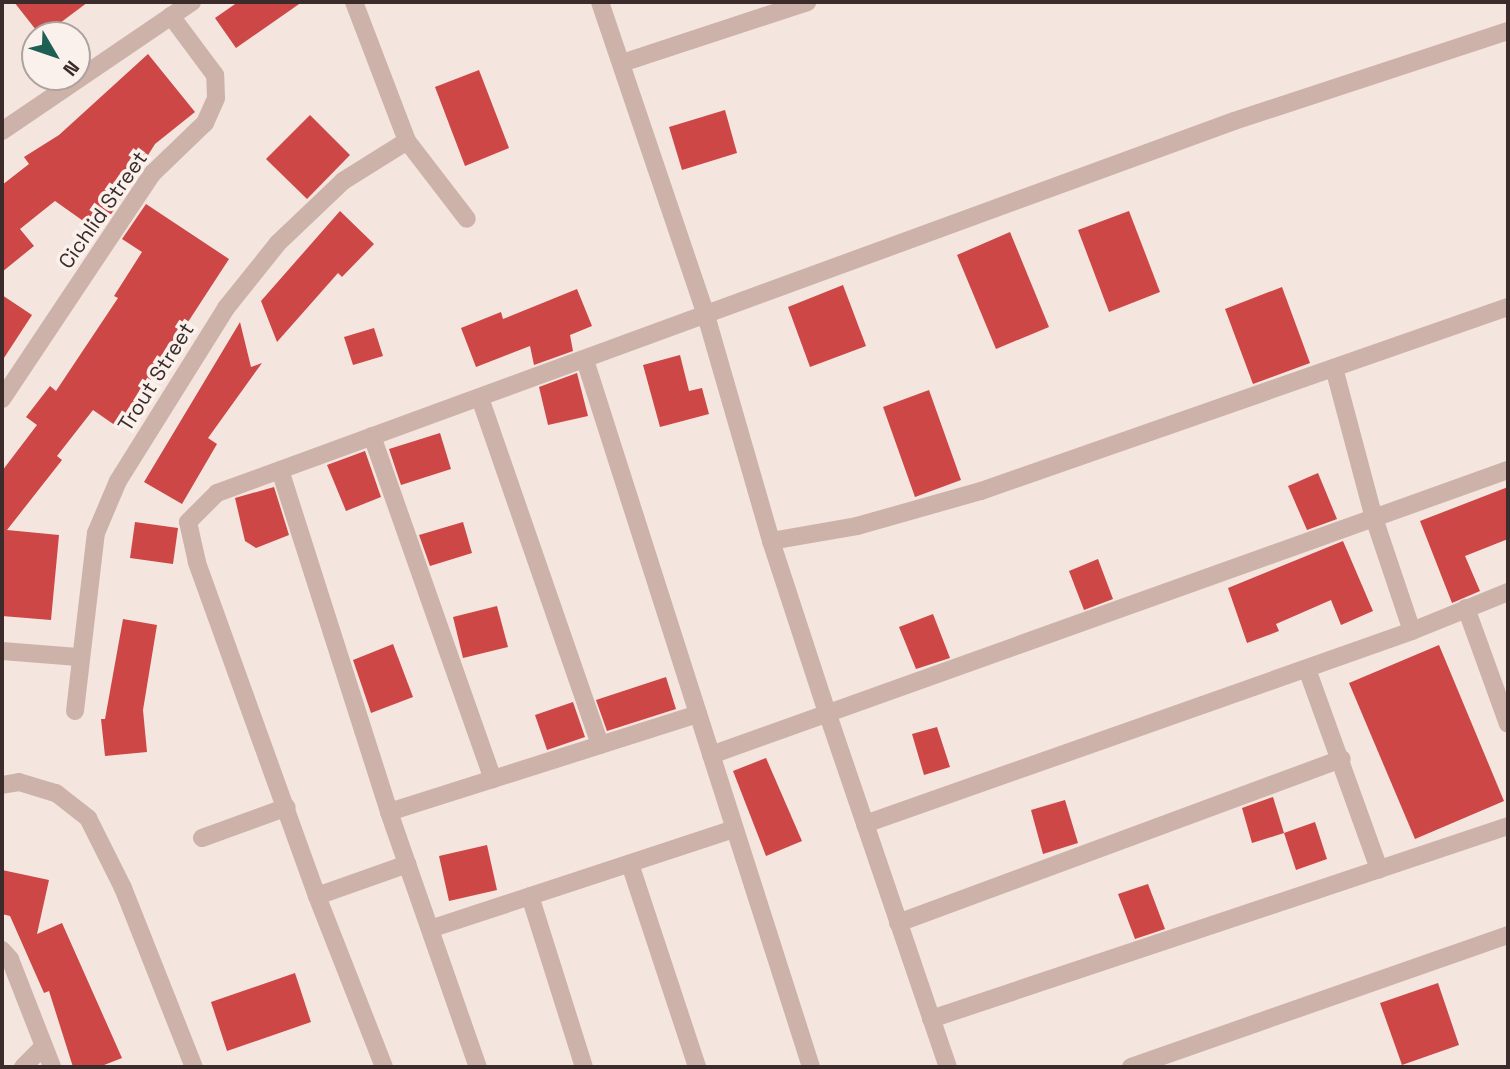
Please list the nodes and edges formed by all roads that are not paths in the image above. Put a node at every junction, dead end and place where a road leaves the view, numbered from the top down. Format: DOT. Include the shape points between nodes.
graph roads {
  1 [pos="192,2"];
  2 [pos="354,2"];
  3 [pos="600,2"];
  4 [pos="807,2"];
  5 [pos="171,16"];
  6 [pos="1508,31"];
  7 [pos="622,63"];
  8 [pos="2,131"];
  9 [pos="407,141"];
  10 [pos="467,219"];
  11 [pos="1508,307"];
  12 [pos="705,312"];
  13 [pos="585,360"];
  14 [pos="1334,368"];
  15 [pos="9,373"];
  16 [pos="480,398"];
  17 [pos="2,399"];
  18 [pos="372,436"];
  19 [pos="280,470"];
  20 [pos="1508,470"];
  21 [pos="1374,518"];
  22 [pos="771,541"];
  23 [pos="1508,593"];
  24 [pos="1465,608"];
  25 [pos="1412,631"];
  26 [pos="2,651"];
  27 [pos="78,657"];
  28 [pos="1307,669"];
  29 [pos="75,711"];
  30 [pos="827,712"];
  31 [pos="1506,713"];
  32 [pos="698,715"];
  33 [pos="600,745"];
  34 [pos="711,755"];
  35 [pos="1342,759"];
  36 [pos="492,779"];
  37 [pos="2,785"];
  38 [pos="287,807"];
  39 [pos="389,812"];
  40 [pos="865,824"];
  41 [pos="1508,826"];
  42 [pos="734,829"];
  43 [pos="202,838"];
  44 [pos="408,864"];
  45 [pos="630,864"];
  46 [pos="1379,869"];
  47 [pos="317,896"];
  48 [pos="530,897"];
  49 [pos="898,923"];
  50 [pos="430,929"];
  51 [pos="1508,935"];
  52 [pos="2,950"];
  53 [pos="931,1019"];
  54 [pos="42,1048"];
  55 [pos="23,1067"];
  56 [pos="52,1067"];
  57 [pos="194,1067"];
  58 [pos="384,1067"];
  59 [pos="478,1067"];
  60 [pos="584,1067"];
  61 [pos="696,1067"];
  62 [pos="811,1067"];
  63 [pos="947,1067"];
  64 [pos="1131,1067"];
  1 -- 5 [label="street"];
  2 -- 9 [label="street"];
  3 -- 7 [label="street"];
  4 -- 7 [label="street"];
  5 -- 8 [label="street"];
  5 -- 15 [label="street, Cichlid Street" via="215,75 216,98 205,123 153,173"];
  6 -- 12 [label="street" via="1234,121"];
  7 -- 12 [label="street"];
  9 -- 10 [label="street"];
  9 -- 27 [label="street, Trout Street" via="343,181 278,243 226,308 172,391 118,481 96,533"];
  11 -- 14 [label="street"];
  12 -- 13 [label="street"];
  12 -- 22 [label="street"];
  13 -- 16 [label="street"];
  13 -- 32 [label="street"];
  14 -- 21 [label="street"];
  14 -- 22 [label="street" via="981,491 857,526"];
  15 -- 17 [label="street, Cichlid Street"];
  16 -- 18 [label="street"];
  16 -- 33 [label="street"];
  18 -- 19 [label="street"];
  18 -- 36 [label="street"];
  19 -- 38 [label="street" via="217,493 188,522 197,562"];
  19 -- 39 [label="street"];
  20 -- 21 [label="street"];
  21 -- 25 [label="street"];
  21 -- 30 [label="street"];
  22 -- 30 [label="street"];
  23 -- 24 [label="street"];
  24 -- 25 [label="street"];
  24 -- 31 [label="street"];
  25 -- 28 [label="street"];
  26 -- 27 [label="street"];
  27 -- 29 [label="street, Trout Street"];
  28 -- 35 [label="street"];
  28 -- 40 [label="street"];
  30 -- 34 [label="street"];
  30 -- 40 [label="street"];
  32 -- 33 [label="street"];
  32 -- 34 [label="street"];
  33 -- 36 [label="street"];
  34 -- 42 [label="street"];
  35 -- 46 [label="street"];
  35 -- 49 [label="street"];
  36 -- 39 [label="street"];
  37 -- 57 [label="street" via="19,782 55,793 88,818 123,888"];
  38 -- 43 [label="street"];
  38 -- 47 [label="street"];
  39 -- 44 [label="street"];
  40 -- 49 [label="street"];
  41 -- 46 [label="street"];
  42 -- 45 [label="street"];
  42 -- 62 [label="street"];
  44 -- 47 [label="street"];
  44 -- 50 [label="street"];
  45 -- 48 [label="street"];
  45 -- 61 [label="street"];
  46 -- 53 [label="street"];
  47 -- 58 [label="street"];
  48 -- 50 [label="street"];
  48 -- 60 [label="street"];
  49 -- 53 [label="street"];
  50 -- 59 [label="street"];
  51 -- 64 [label="street"];
  52 -- 54 [label="street" via="10,959"];
  53 -- 63 [label="street"];
  54 -- 55 [label="street"];
  54 -- 56 [label="street"];
}
